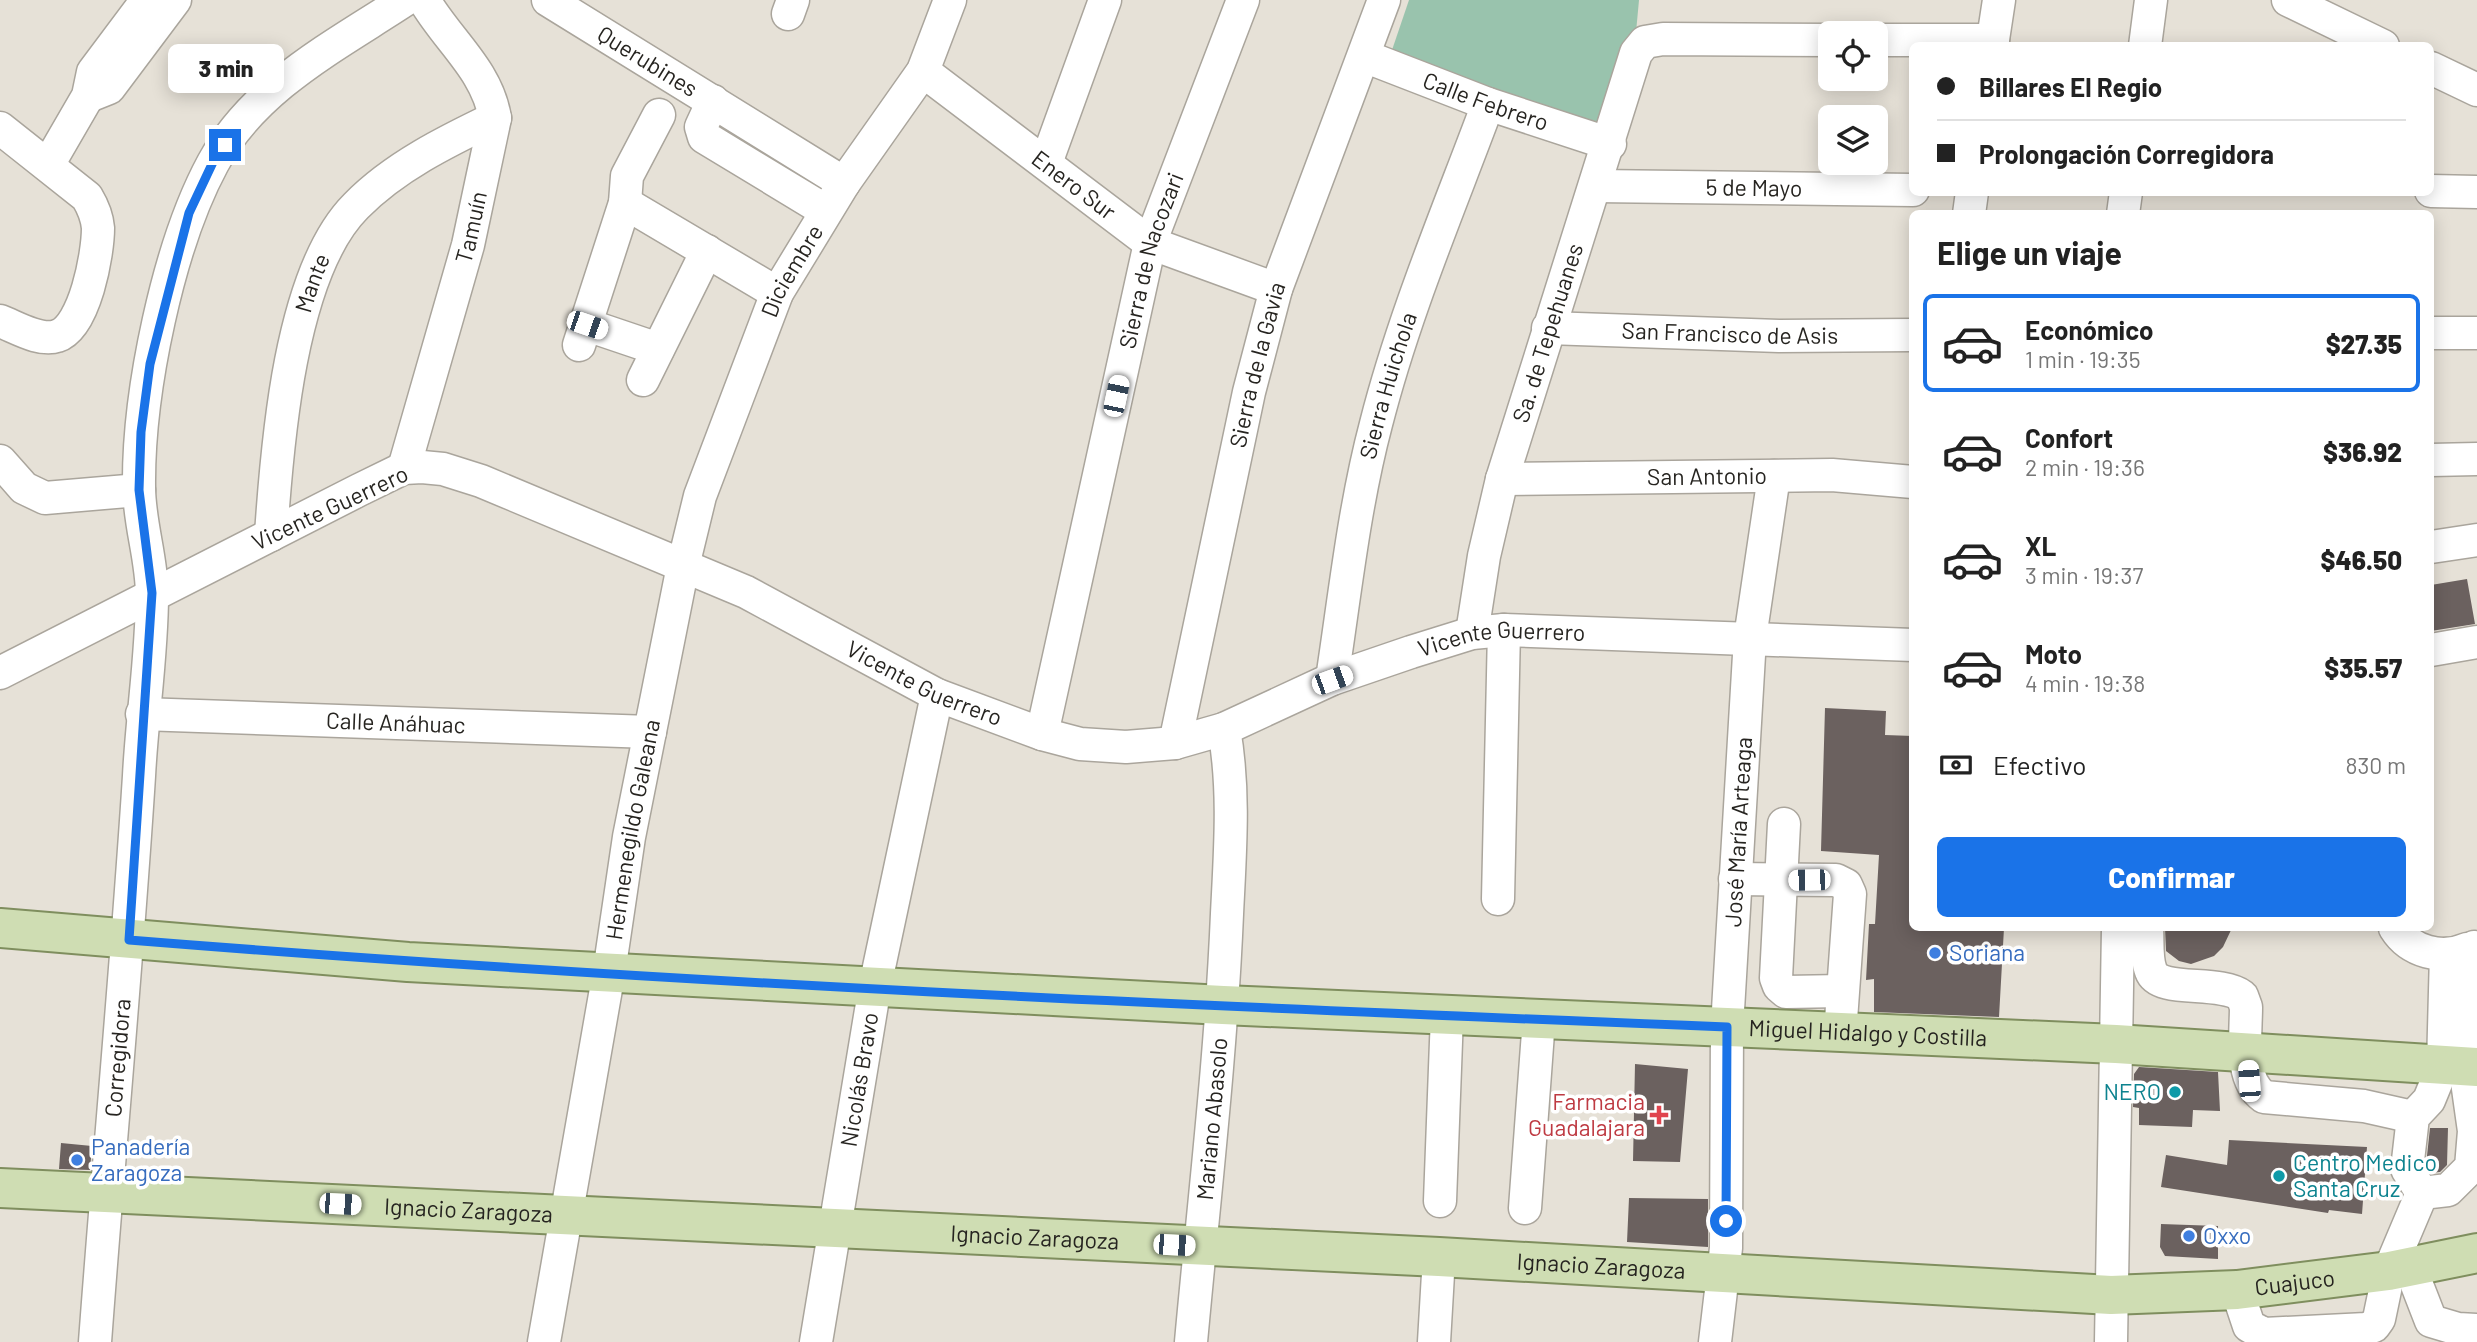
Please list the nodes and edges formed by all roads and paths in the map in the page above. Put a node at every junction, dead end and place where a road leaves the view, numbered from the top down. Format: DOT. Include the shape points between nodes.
graph roads {
  1 [pos="147,0"];
  2 [pos="175,0"];
  3 [pos="405,0"];
  4 [pos="424,0"];
  5 [pos="548,0"];
  6 [pos="950,0"];
  7 [pos="1105,0"];
  8 [pos="1242,0"];
  9 [pos="1384,0"];
  10 [pos="1999,0"];
  11 [pos="2151,0"];
  12 [pos="2288,0"];
  13 [pos="1818,40"];
  14 [pos="1888,40"];
  15 [pos="1953,42"];
  16 [pos="1992,42"];
  17 [pos="2146,42"];
  18 [pos="2375,42"];
  19 [pos="1364,56"];
  20 [pos="2434,69"];
  21 [pos="923,71"];
  22 [pos="2477,90"];
  23 [pos="88,96"];
  24 [pos="713,101"];
  25 [pos="1489,104"];
  26 [pos="659,114"];
  27 [pos="495,118"];
  28 [pos="0,128"];
  29 [pos="1609,144"];
  30 [pos="1046,163"];
  31 [pos="48,165"];
  32 [pos="844,183"];
  33 [pos="1596,186"];
  34 [pos="1909,190"];
  35 [pos="2434,191"];
  36 [pos="2477,192"];
  37 [pos="625,203"];
  38 [pos="826,211"];
  39 [pos="1150,243"];
  40 [pos="707,251"];
  41 [pos="1276,289"];
  42 [pos="778,293"];
  43 [pos="0,321"];
  44 [pos="1548,328"];
  45 [pos="2477,333"];
  46 [pos="2434,334"];
  47 [pos="1909,335"];
  48 [pos="658,349"];
  49 [pos="643,380"];
  50 [pos="2477,459"];
  51 [pos="2434,460"];
  52 [pos="0,461"];
  53 [pos="404,468"];
  54 [pos="1774,476"];
  55 [pos="1502,478"];
  56 [pos="1909,482"];
  57 [pos="139,490"];
  58 [pos="271,535"];
  59 [pos="2477,540"];
  60 [pos="2434,547"];
  61 [pos="683,566"];
  62 [pos="152,593"];
  63 [pos="1504,630"];
  64 [pos="1472,632"];
  65 [pos="1749,638"];
  66 [pos="2477,642"];
  67 [pos="1909,645"];
  68 [pos="2434,649"];
  69 [pos="0,673"];
  70 [pos="1332,680"];
  71 [pos="937,695"];
  72 [pos="142,714"];
  73 [pos="1224,729"];
  74 [pos="650,732"];
  75 [pos="1042,734"];
  76 [pos="1175,743"];
  77 [pos="1784,824"];
  78 [pos="1735,879"];
  79 [pos="1781,880"];
  80 [pos="1497,899"];
  81 [pos="0,928"];
  82 [pos="2118,931"];
  83 [pos="2147,931"];
  84 [pos="2398,931"];
  85 [pos="129,940"];
  86 [pos="2466,948"];
  87 [pos="609,972"];
  88 [pos="875,986"];
  89 [pos="1842,992"];
  90 [pos="1223,1005"];
  91 [pos="1447,1014"];
  92 [pos="1539,1019"];
  93 [pos="1727,1027"];
  94 [pos="1840,1034"];
  95 [pos="2116,1044"];
  96 [pos="2247,1053"];
  97 [pos="2320,1058"];
  98 [pos="2371,1061"];
  99 [pos="2445,1083"];
  100 [pos="2317,1102"];
  101 [pos="2473,1104"];
  102 [pos="2364,1106"];
  103 [pos="0,1188"];
  104 [pos="106,1193"];
  105 [pos="2422,1193"];
  106 [pos="1440,1201"];
  107 [pos="1525,1208"];
  108 [pos="567,1213"];
  109 [pos="833,1228"];
  110 [pos="1200,1247"];
  111 [pos="2477,1253"];
  112 [pos="1439,1257"];
  113 [pos="2400,1269"];
  114 [pos="1722,1273"];
  115 [pos="2237,1290"];
  116 [pos="2111,1295"];
  117 [pos="2477,1330"];
  118 [pos="94,1342"];
  119 [pos="544,1342"];
  120 [pos="816,1342"];
  121 [pos="1191,1342"];
  122 [pos="1434,1342"];
  123 [pos="1715,1342"];
  124 [pos="2111,1342"];
  1 -- 23 [label="street" via="93,72"];
  2 -- 23 [label="street" via="109,88"];
  3 -- 57 [label="street, Corregidora" via="287,78 247,115 214,160 189,213 150,364"];
  4 -- 27 [label="street, Tamuín" via="483,78"];
  5 -- 24 [label="street, Querubines"];
  6 -- 21 [label="street, Diciembre"];
  7 -- 30 [label="street"];
  8 -- 39 [label="street, Sierra de Nacozari"];
  9 -- 19 [label="street, Sierra de la Gavia"];
  10 -- 16 [label="street"];
  11 -- 17 [label="street"];
  12 -- 18 [label="street"];
  13 -- 29 [label="street, Sa. de Tepehuanes" via="1645,42 1636,53"];
  14 -- 15 [label="street"];
  19 -- 25 [label="street, Calle Febrero"];
  19 -- 41 [label="street, Sierra de la Gavia"];
  20 -- 22 [label="street"];
  21 -- 30 [label="street, Enero Sur"];
  21 -- 32 [label="street, Diciembre"];
  23 -- 31 [label="street"];
  24 -- 32 [label="street, Querubines"];
  24 -- 38 [label="street, Querubines" via="701,127 704,137"];
  25 -- 29 [label="street, Calle Febrero"];
  25 -- 70 [label="street, Sierra Huichola" via="1404,329 1376,422 1360,489"];
  26 -- 37 [label="street" via="627,176"];
  27 -- 53 [label="street, Tamuín" via="468,245"];
  27 -- 58 [label="street, Mante" via="381,183 331,238 313,279 289,374 278,435"];
  28 -- 31 [label="street"];
  29 -- 33 [label="street, Sa. de Tepehuanes"];
  30 -- 39 [label="street, Enero Sur"];
  31 -- 43 [label="street" via="87,197 95,211 98,228 78,319 56,337 42,337"];
  32 -- 38 [label="street, Diciembre"];
  33 -- 34 [label="street, 5 de Mayo"];
  33 -- 44 [label="street, Sa. de Tepehuanes"];
  35 -- 36 [label="street"];
  37 -- 40 [label="street"];
  37 -- 48 [label="street" via="583,335"];
  38 -- 42 [label="street, Diciembre"];
  39 -- 41 [label="street, Enero Sur"];
  39 -- 75 [label="street, Sierra de Nacozari"];
  40 -- 42 [label="street"];
  40 -- 48 [label="street"];
  41 -- 76 [label="street, Sierra de la Gavia"];
  42 -- 61 [label="street, Diciembre" via="700,496"];
  44 -- 47 [label="street, San Francisco de Asis" via="1779,336"];
  44 -- 55 [label="street, Sa. de Tepehuanes"];
  45 -- 46 [label="street"];
  48 -- 49 [label="street"];
  50 -- 51 [label="street"];
  52 -- 57 [label="street" via="24,488 45,498"];
  53 -- 58 [label="street, Vicente Guerrero"];
  53 -- 61 [label="street, Vicente Guerrero" via="443,469 481,481"];
  54 -- 55 [label="street, San Antonio"];
  54 -- 56 [label="street, San Antonio"];
  54 -- 65 [label="street, José María Arteaga"];
  55 -- 64 [label="street, Sa. de Tepehuanes"];
  57 -- 62 [label="street, Corregidora"];
  58 -- 62 [label="street, Vicente Guerrero"];
  59 -- 60 [label="street"];
  61 -- 71 [label="street, Vicente Guerrero" via="746,592"];
  61 -- 74 [label="street, Hermenegildo Galeana"];
  62 -- 69 [label="street, Vicente Guerrero"];
  62 -- 72 [label="street, Corregidora"];
  63 -- 64 [label="street, Vicente Guerrero"];
  63 -- 65 [label="street, Vicente Guerrero"];
  63 -- 80 [label="street"];
  64 -- 70 [label="street, Vicente Guerrero"];
  65 -- 67 [label="street, Vicente Guerrero"];
  65 -- 78 [label="street, José María Arteaga"];
  66 -- 68 [label="street"];
  70 -- 73 [label="street, Vicente Guerrero"];
  71 -- 75 [label="street, Vicente Guerrero"];
  71 -- 88 [label="street, Nicolás Bravo"];
  72 -- 74 [label="street, Calle Anáhuac"];
  72 -- 85 [label="street, Corregidora"];
  73 -- 76 [label="street, Vicente Guerrero"];
  73 -- 90 [label="street, Mariano Abasolo" via="1232,804"];
  74 -- 87 [label="street, Hermenegildo Galeana"];
  75 -- 76 [label="street, Vicente Guerrero" via="1080,744"];
  77 -- 79 [label="street"];
  78 -- 79 [label="street"];
  78 -- 93 [label="street, José María Arteaga"];
  79 -- 89 [label="street" via="1779,986 1786,992"];
  79 -- 89 [label="street" via="1836,880 1846,885 1850,894"];
  81 -- 85 [label="main road, Miguel Hidalgo y Costilla"];
  82 -- 95 [label="street"];
  83 -- 96 [label="street" via="2150,971 2156,980 2223,987 2242,996"];
  84 -- 86 [label="street" via="2419,949"];
  85 -- 87 [label="main road, Miguel Hidalgo y Costilla"];
  85 -- 104 [label="street, Corregidora"];
  86 -- 99 [label="street"];
  87 -- 88 [label="main road, Miguel Hidalgo y Costilla"];
  87 -- 108 [label="street, Hermenegildo Galeana"];
  88 -- 90 [label="main road, Miguel Hidalgo y Costilla"];
  88 -- 109 [label="street, Nicolás Bravo"];
  89 -- 94 [label="street"];
  90 -- 91 [label="main road, Miguel Hidalgo y Costilla"];
  90 -- 110 [label="street, Mariano Abasolo"];
  91 -- 92 [label="main road, Miguel Hidalgo y Costilla"];
  91 -- 106 [label="street"];
  92 -- 93 [label="main road, Miguel Hidalgo y Costilla"];
  92 -- 107 [label="street"];
  93 -- 94 [label="main road, Miguel Hidalgo y Costilla"];
  93 -- 114 [label="street, José María Arteaga"];
  94 -- 95 [label="main road, Miguel Hidalgo y Costilla"];
  95 -- 96 [label="main road, Miguel Hidalgo y Costilla"];
  95 -- 116 [label="street"];
  96 -- 97 [label="main road, Miguel Hidalgo y Costilla"];
  96 -- 100 [label="street" via="2249,1081 2256,1092 2264,1097"];
  97 -- 98 [label="main road, Miguel Hidalgo y Costilla"];
  97 -- 100 [label="street"];
  98 -- 99 [label="main road, Miguel Hidalgo y Costilla"];
  98 -- 102 [label="street"];
  99 -- 101 [label="street"];
  99 -- 102 [label="street"];
  99 -- 105 [label="street" via="2407,1169"];
  100 -- 102 [label="street"];
  101 -- 105 [label="street" via="2471,1167 2448,1191"];
  103 -- 104 [label="main road, Ignacio Zaragoza"];
  104 -- 108 [label="main road, Ignacio Zaragoza"];
  104 -- 118 [label="street, Corregidora"];
  105 -- 113 [label="street"];
  108 -- 109 [label="main road, Ignacio Zaragoza"];
  108 -- 119 [label="street, Hermenegildo Galeana"];
  109 -- 110 [label="main road, Ignacio Zaragoza"];
  109 -- 120 [label="street, Nicolás Bravo"];
  110 -- 112 [label="main road, Ignacio Zaragoza"];
  110 -- 121 [label="street, Mariano Abasolo"];
  111 -- 113 [label="main road, Cuajuco"];
  112 -- 114 [label="main road, Ignacio Zaragoza"];
  112 -- 122 [label="street"];
  113 -- 115 [label="main road, Cuajuco"];
  113 -- 115 [label="street" via="2379,1318 2366,1329 2264,1334 2244,1318"];
  113 -- 117 [label="street" via="2431,1321"];
  114 -- 116 [label="main road, Ignacio Zaragoza"];
  114 -- 123 [label="street, José María Arteaga"];
  115 -- 116 [label="main road, Cuajuco"];
  116 -- 124 [label="street"];
}
